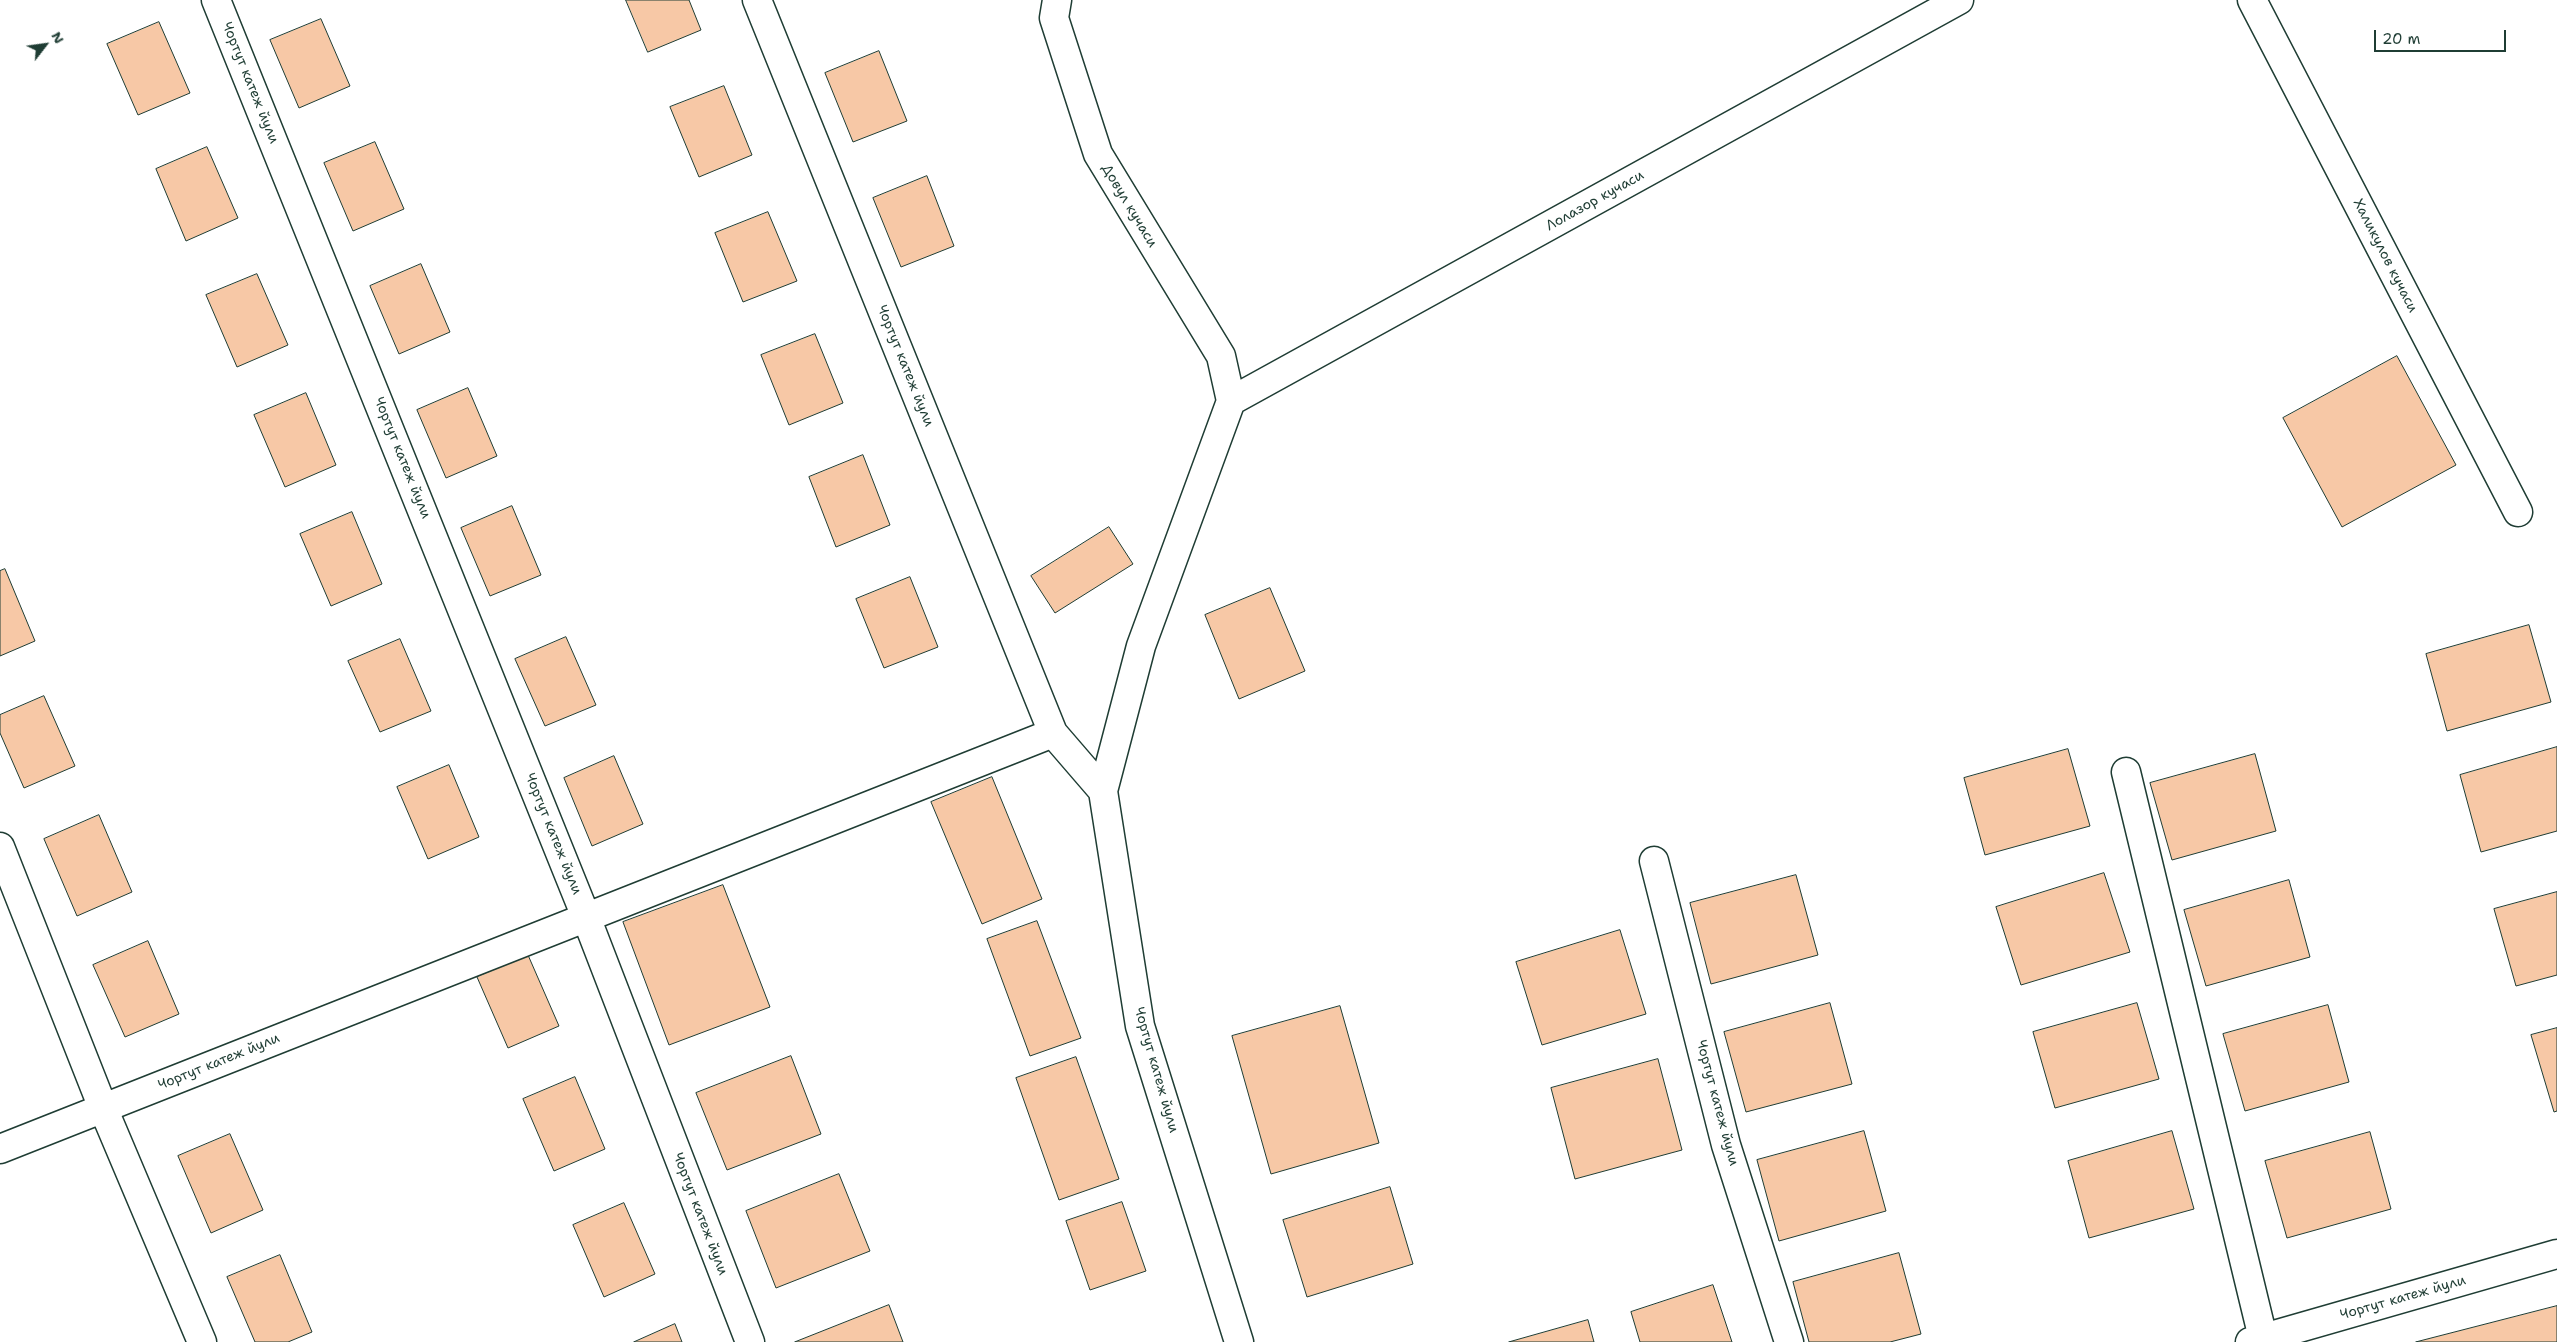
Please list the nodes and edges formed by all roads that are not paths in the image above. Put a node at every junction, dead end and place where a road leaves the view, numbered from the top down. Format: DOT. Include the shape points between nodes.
graph roads {
  1 [pos="216,0"];
  2 [pos="757,0"];
  3 [pos="1058,0"];
  4 [pos="1959,0"];
  5 [pos="2252,0"];
  6 [pos="1231,401"];
  7 [pos="2518,512"];
  8 [pos="1053,733"];
  9 [pos="2126,772"];
  10 [pos="1103,791"];
  11 [pos="0,847"];
  12 [pos="1654,860"];
  13 [pos="586,917"];
  14 [pos="103,1108"];
  15 [pos="0,1149"];
  16 [pos="2557,1254"];
  17 [pos="2256,1340"];
  18 [pos="202,1342"];
  19 [pos="750,1342"];
  20 [pos="1239,1342"];
  21 [pos="1789,1342"];
  1 -- 13 [label="street, Чортут катеж йули"];
  2 -- 8 [label="street, Чортут катеж йули"];
  3 -- 6 [label="street, Довул кучаси" via="1054,18 1098,154 1221,356"];
  4 -- 6 [label="street, Лолазор кучаси"];
  5 -- 7 [label="street, Халикулов кучаси"];
  6 -- 10 [label="street, Чортут катеж йули" via="1141,646"];
  8 -- 10 [label="street, Чортут катеж йули"];
  8 -- 13 [label="street, Чортут катеж йули"];
  9 -- 17 [label="street"];
  10 -- 20 [label="street, Чортут катеж йули" via="1140,1026"];
  11 -- 14 [label="street"];
  12 -- 21 [label="street, Чортут катеж йули" via="1726,1144"];
  13 -- 14 [label="street, Чортут катеж йули"];
  13 -- 19 [label="street, Чортут катеж йули"];
  14 -- 15 [label="street, Чортут катеж йули"];
  14 -- 18 [label="street"];
  16 -- 17 [label="street, Чортут катеж йули"];
}
